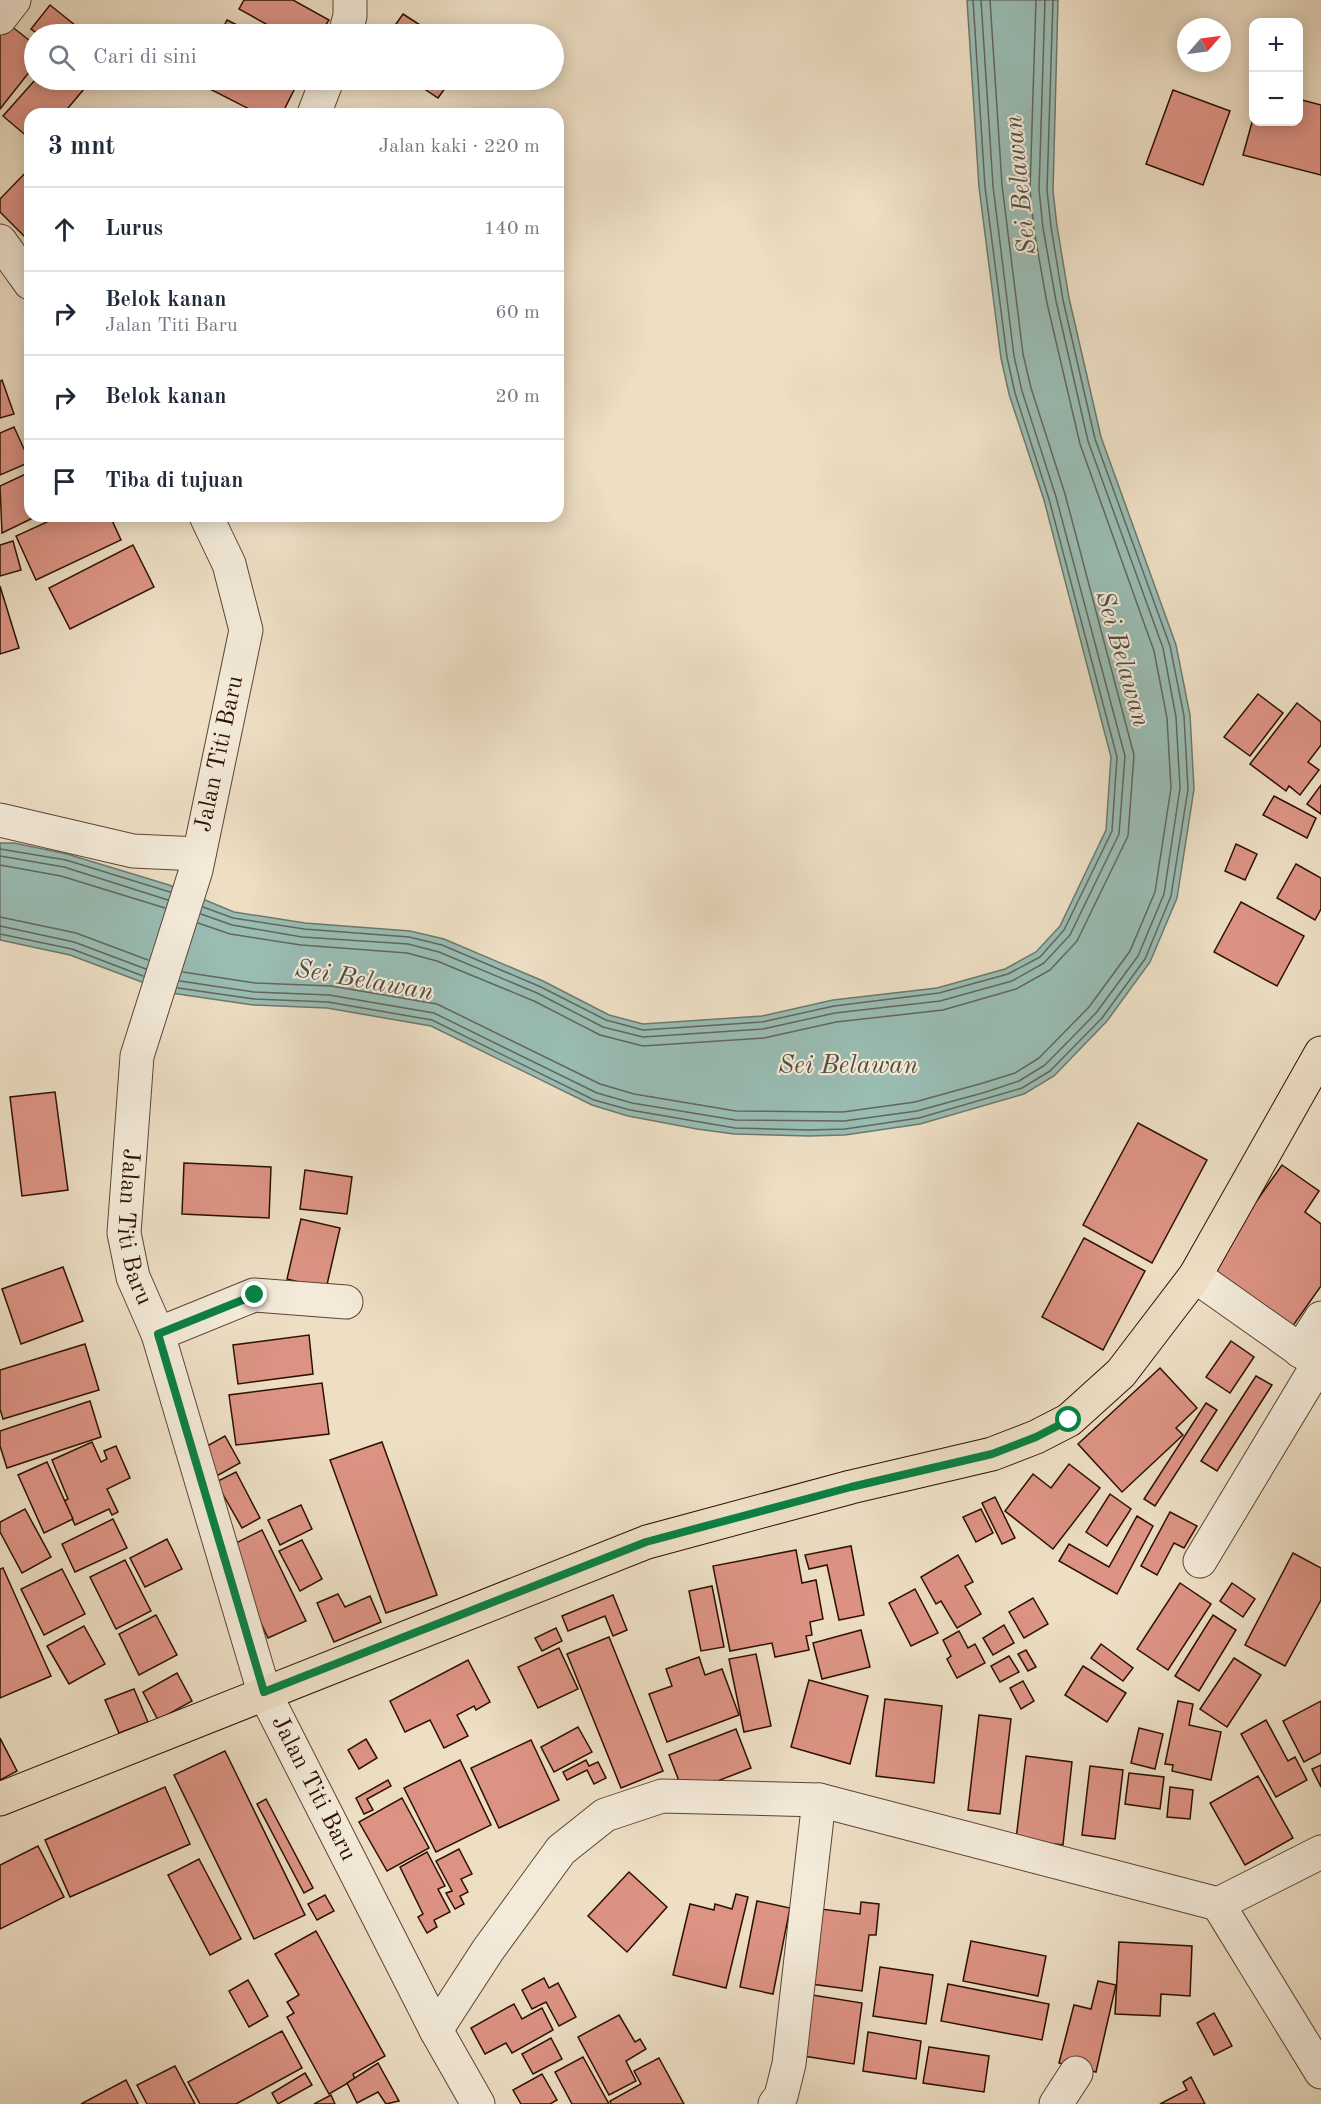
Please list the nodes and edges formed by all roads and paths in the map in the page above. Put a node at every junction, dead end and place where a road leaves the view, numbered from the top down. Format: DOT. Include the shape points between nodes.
graph roads {
  1 [pos="14,0"];
  2 [pos="350,0"];
  3 [pos="0,18"];
  4 [pos="348,24"];
  5 [pos="323,90"];
  6 [pos="316,108"];
  7 [pos="0,242"];
  8 [pos="24,275"];
  9 [pos="209,522"];
  10 [pos="0,820"];
  11 [pos="197,862"];
  12 [pos="1321,1053"];
  13 [pos="1195,1276"];
  14 [pos="346,1302"];
  15 [pos="1321,1318"];
  16 [pos="158,1334"];
  17 [pos="1313,1360"];
  18 [pos="1200,1561"];
  19 [pos="264,1692"];
  20 [pos="0,1800"];
  21 [pos="819,1800"];
  22 [pos="1321,1852"];
  23 [pos="1218,1904"];
  24 [pos="436,2030"];
  25 [pos="1321,2072"];
  26 [pos="1076,2073"];
  27 [pos="478,2104"];
  28 [pos="775,2104"];
  29 [pos="1056,2104"];
  1 -- 3 [label="street"];
  2 -- 4 [label="street"];
  5 -- 6 [label="street"];
  7 -- 8 [label="street"];
  9 -- 11 [label="street, Jalan Titi Baru" via="229,564 246,630"];
  10 -- 11 [label="street"];
  11 -- 16 [label="street, Jalan Titi Baru" via="137,1056 124,1233 133,1277"];
  12 -- 13 [label="main road"];
  13 -- 17 [label="street"];
  13 -- 19 [label="main road" via="1121,1372 1069,1420 1036,1437 992,1454 646,1542"];
  14 -- 16 [label="street" via="255,1295"];
  15 -- 17 [label="street"];
  16 -- 19 [label="street, Jalan Titi Baru"];
  17 -- 18 [label="street"];
  19 -- 20 [label="main road"];
  19 -- 24 [label="street, Jalan Titi Baru"];
  21 -- 23 [label="street"];
  21 -- 24 [label="street" via="662,1796 605,1815 561,1850"];
  21 -- 28 [label="street" via="789,2064 781,2096"];
  22 -- 23 [label="street"];
  23 -- 25 [label="street"];
  24 -- 27 [label="street, Jalan Titi Baru"];
  26 -- 29 [label="street"];
}
